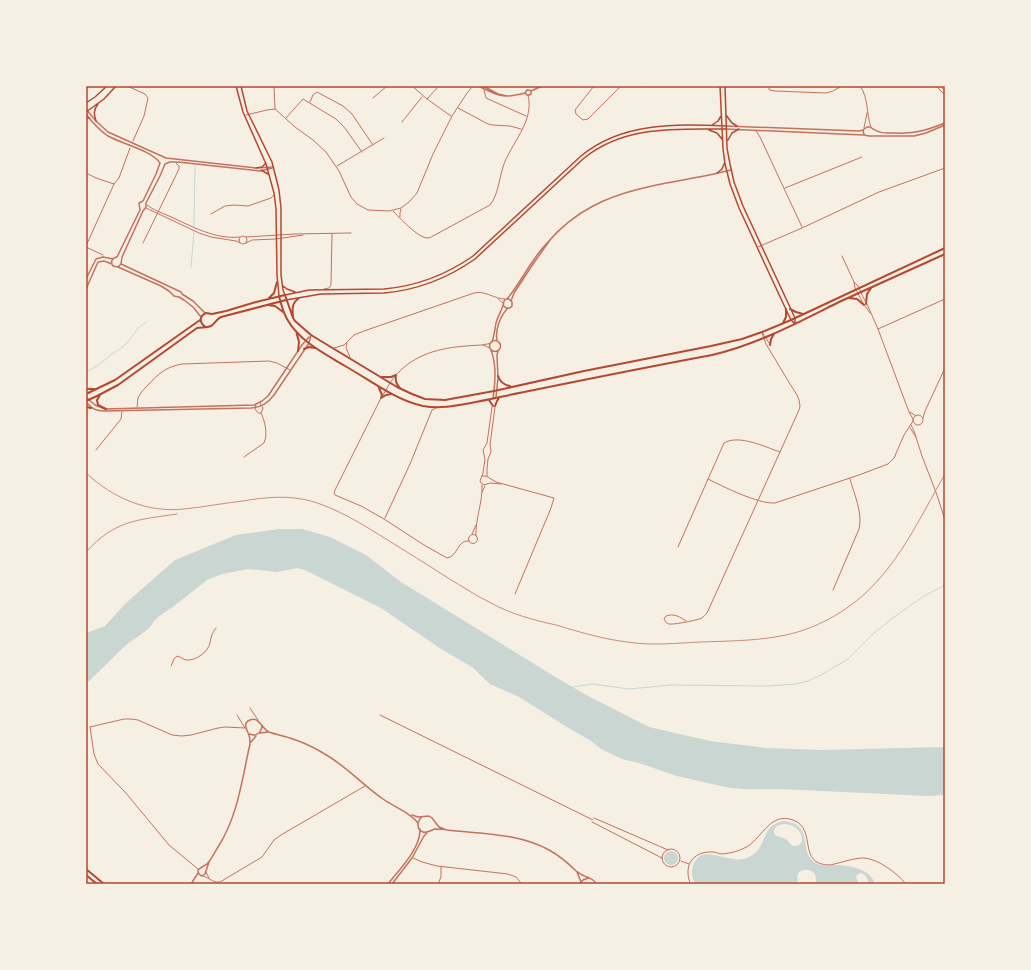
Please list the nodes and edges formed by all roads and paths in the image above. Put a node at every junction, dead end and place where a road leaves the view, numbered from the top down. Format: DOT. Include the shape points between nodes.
graph roads {
  1 [pos="107,86"];
  2 [pos="117,86"];
  3 [pos="127,86"];
  4 [pos="236,86"];
  5 [pos="241,86"];
  6 [pos="274,86"];
  7 [pos="387,86"];
  8 [pos="412,86"];
  9 [pos="439,86"];
  10 [pos="472,86"];
  11 [pos="478,86"];
  12 [pos="483,86"];
  13 [pos="542,86"];
  14 [pos="594,86"];
  15 [pos="621,86"];
  16 [pos="720,86"];
  17 [pos="725,86"];
  18 [pos="767,86"];
  19 [pos="842,86"];
  20 [pos="860,86"];
  21 [pos="936,86"];
  22 [pos="484,89"];
  23 [pos="531,91"];
  24 [pos="525,93"];
  25 [pos="528,95"];
  26 [pos="945,95"];
  27 [pos="423,96"];
  28 [pos="511,97"];
  29 [pos="373,98"];
  30 [pos="427,99"];
  31 [pos="309,102"];
  32 [pos="86,103"];
  33 [pos="98,103"];
  34 [pos="458,108"];
  35 [pos="86,109"];
  36 [pos="275,109"];
  37 [pos="867,110"];
  38 [pos="87,112"];
  39 [pos="249,114"];
  40 [pos="721,114"];
  41 [pos="726,115"];
  42 [pos="244,116"];
  43 [pos="452,116"];
  44 [pos="527,116"];
  45 [pos="86,118"];
  46 [pos="90,118"];
  47 [pos="285,119"];
  48 [pos="96,121"];
  49 [pos="402,122"];
  50 [pos="945,123"];
  51 [pos="722,125"];
  52 [pos="710,126"];
  53 [pos="726,126"];
  54 [pos="737,126"];
  55 [pos="945,126"];
  56 [pos="871,127"];
  57 [pos="937,127"];
  58 [pos="708,129"];
  59 [pos="722,129"];
  60 [pos="726,129"];
  61 [pos="739,129"];
  62 [pos="864,129"];
  63 [pos="522,130"];
  64 [pos="755,130"];
  65 [pos="763,130"];
  66 [pos="873,130"];
  67 [pos="864,134"];
  68 [pos="870,136"];
  69 [pos="760,137"];
  70 [pos="384,138"];
  71 [pos="722,140"];
  72 [pos="133,141"];
  73 [pos="727,142"];
  74 [pos="373,145"];
  75 [pos="130,148"];
  76 [pos="362,152"];
  77 [pos="162,156"];
  78 [pos="862,157"];
  79 [pos="166,158"];
  80 [pos="159,162"];
  81 [pos="173,162"];
  82 [pos="725,162"];
  83 [pos="166,163"];
  84 [pos="266,163"];
  85 [pos="273,167"];
  86 [pos="336,167"];
  87 [pos="256,168"];
  88 [pos="268,168"];
  89 [pos="945,168"];
  90 [pos="261,170"];
  91 [pos="731,170"];
  92 [pos="727,171"];
  93 [pos="86,173"];
  94 [pos="717,173"];
  95 [pos="270,174"];
  96 [pos="114,184"];
  97 [pos="784,189"];
  98 [pos="274,193"];
  99 [pos="271,198"];
  100 [pos="142,201"];
  101 [pos="276,202"];
  102 [pos="146,203"];
  103 [pos="139,206"];
  104 [pos="145,208"];
  105 [pos="401,208"];
  106 [pos="392,210"];
  107 [pos="159,212"];
  108 [pos="157,214"];
  109 [pos="211,214"];
  110 [pos="400,219"];
  111 [pos="802,228"];
  112 [pos="351,233"];
  113 [pos="306,234"];
  114 [pos="332,234"];
  115 [pos="276,235"];
  116 [pos="282,235"];
  117 [pos="553,236"];
  118 [pos="240,237"];
  119 [pos="246,238"];
  120 [pos="282,238"];
  121 [pos="276,239"];
  122 [pos="143,243"];
  123 [pos="240,243"];
  124 [pos="246,243"];
  125 [pos="86,246"];
  126 [pos="761,246"];
  127 [pos="757,247"];
  128 [pos="945,248"];
  129 [pos="945,254"];
  130 [pos="103,255"];
  131 [pos="842,256"];
  132 [pos="117,257"];
  133 [pos="113,259"];
  134 [pos="121,263"];
  135 [pos="112,264"];
  136 [pos="118,267"];
  137 [pos="86,279"];
  138 [pos="277,282"];
  139 [pos="282,284"];
  140 [pos="872,288"];
  141 [pos="86,289"];
  142 [pos="857,289"];
  143 [pos="175,290"];
  144 [pos="324,290"];
  145 [pos="172,293"];
  146 [pos="297,293"];
  147 [pos="859,293"];
  148 [pos="182,294"];
  149 [pos="285,295"];
  150 [pos="279,296"];
  151 [pos="179,297"];
  152 [pos="299,298"];
  153 [pos="496,298"];
  154 [pos="848,298"];
  155 [pos="507,299"];
  156 [pos="945,299"];
  157 [pos="266,300"];
  158 [pos="286,300"];
  159 [pos="512,301"];
  160 [pos="281,302"];
  161 [pos="503,304"];
  162 [pos="865,304"];
  163 [pos="266,305"];
  164 [pos="508,308"];
  165 [pos="786,309"];
  166 [pos="790,309"];
  167 [pos="205,313"];
  168 [pos="284,313"];
  169 [pos="212,314"];
  170 [pos="804,314"];
  171 [pos="201,317"];
  172 [pos="293,318"];
  173 [pos="794,318"];
  174 [pos="200,320"];
  175 [pos="791,320"];
  176 [pos="215,322"];
  177 [pos="782,324"];
  178 [pos="795,324"];
  179 [pos="206,327"];
  180 [pos="296,330"];
  181 [pos="878,330"];
  182 [pos="762,332"];
  183 [pos="775,333"];
  184 [pos="311,335"];
  185 [pos="765,338"];
  186 [pos="306,340"];
  187 [pos="497,341"];
  188 [pos="348,342"];
  189 [pos="491,342"];
  190 [pos="309,343"];
  191 [pos="483,345"];
  192 [pos="770,345"];
  193 [pos="329,347"];
  194 [pos="316,348"];
  195 [pos="304,349"];
  196 [pos="490,349"];
  197 [pos="298,351"];
  198 [pos="498,351"];
  199 [pos="772,354"];
  200 [pos="352,360"];
  201 [pos="287,368"];
  202 [pos="945,368"];
  203 [pos="290,370"];
  204 [pos="396,375"];
  205 [pos="498,376"];
  206 [pos="379,377"];
  207 [pos="390,383"];
  208 [pos="375,384"];
  209 [pos="514,387"];
  210 [pos="86,389"];
  211 [pos="98,389"];
  212 [pos="386,390"];
  213 [pos="402,390"];
  214 [pos="496,390"];
  215 [pos="101,394"];
  216 [pos="392,394"];
  217 [pos="86,395"];
  218 [pos="501,397"];
  219 [pos="381,398"];
  220 [pos="495,398"];
  221 [pos="488,400"];
  222 [pos="87,401"];
  223 [pos="258,403"];
  224 [pos="262,406"];
  225 [pos="494,406"];
  226 [pos="86,407"];
  227 [pos="439,407"];
  228 [pos="92,408"];
  229 [pos="255,408"];
  230 [pos="106,409"];
  231 [pos="138,409"];
  232 [pos="122,410"];
  233 [pos="925,411"];
  234 [pos="909,412"];
  235 [pos="261,413"];
  236 [pos="920,415"];
  237 [pos="916,416"];
  238 [pos="923,418"];
  239 [pos="913,420"];
  240 [pos="917,425"];
  241 [pos="911,426"];
  242 [pos="487,447"];
  243 [pos="490,449"];
  244 [pos="96,450"];
  245 [pos="780,452"];
  246 [pos="485,454"];
  247 [pos="490,454"];
  248 [pos="244,456"];
  249 [pos="482,476"];
  250 [pos="488,477"];
  251 [pos="850,478"];
  252 [pos="708,479"];
  253 [pos="482,484"];
  254 [pos="486,484"];
  255 [pos="503,484"];
  256 [pos="481,495"];
  257 [pos="758,501"];
  258 [pos="384,519"];
  259 [pos="945,520"];
  260 [pos="477,522"];
  261 [pos="472,534"];
  262 [pos="476,536"];
  263 [pos="469,541"];
  264 [pos="678,547"];
  265 [pos="833,590"];
  266 [pos="515,594"];
  267 [pos="686,621"];
  268 [pos="216,628"];
  269 [pos="171,666"];
  270 [pos="250,708"];
  271 [pos="237,715"];
  272 [pos="380,715"];
  273 [pos="258,720"];
  274 [pos="261,724"];
  275 [pos="245,728"];
  276 [pos="271,732"];
  277 [pos="248,733"];
  278 [pos="258,734"];
  279 [pos="250,744"];
  280 [pos="365,785"];
  281 [pos="408,814"];
  282 [pos="422,817"];
  283 [pos="593,820"];
  284 [pos="434,821"];
  285 [pos="418,823"];
  286 [pos="420,829"];
  287 [pos="431,830"];
  288 [pos="448,830"];
  289 [pos="428,832"];
  290 [pos="668,850"];
  291 [pos="412,858"];
  292 [pos="662,858"];
  293 [pos="680,861"];
  294 [pos="209,862"];
  295 [pos="690,864"];
  296 [pos="441,866"];
  297 [pos="202,867"];
  298 [pos="86,869"];
  299 [pos="199,869"];
  300 [pos="576,870"];
  301 [pos="206,871"];
  302 [pos="198,873"];
  303 [pos="86,875"];
  304 [pos="202,876"];
  305 [pos="209,878"];
  306 [pos="588,878"];
  307 [pos="193,882"];
  308 [pos="581,883"];
  309 [pos="97,884"];
  310 [pos="104,884"];
  311 [pos="191,884"];
  312 [pos="388,884"];
  313 [pos="392,884"];
  314 [pos="438,884"];
  315 [pos="522,884"];
  316 [pos="596,884"];
  317 [pos="691,884"];
  318 [pos="906,884"];
  1 -- 32 [label="main road"];
  2 -- 33 [label="main road"];
  3 -- 72 [label="street" via="148,98 144,116"];
  4 -- 42 [label="main road"];
  5 -- 39 [label="main road"];
  6 -- 36 [label="street"];
  7 -- 29 [label="street"];
  8 -- 27 [label="street"];
  9 -- 30 [label="street"];
  10 -- 34 [label="street"];
  11 -- 22 [label="street"];
  12 -- 28 [label="street"];
  13 -- 23 [label="street"];
  14 -- 15 [label="street" via="575,110 584,120"];
  16 -- 40 [label="main road"];
  17 -- 41 [label="main road"];
  18 -- 19 [label="street" via="772,91 826,93"];
  20 -- 37 [label="street" via="865,95"];
  21 -- 26 [label="street"];
  22 -- 28 [label="street" via="500,96"];
  22 -- 44 [label="street" via="486,98"];
  23 -- 24 [label="street" via="527,90"];
  23 -- 25 [label="street"];
  24 -- 25 [label="street"];
  24 -- 28 [label="street"];
  25 -- 44 [label="street" via="530,104"];
  27 -- 30 [label="street"];
  27 -- 49 [label="street"];
  30 -- 43 [label="street"];
  31 -- 47 [label="street" via="303,99"];
  31 -- 74 [label="street" via="317,92 343,106 352,114"];
  31 -- 76 [label="street" via="340,123"];
  33 -- 38 [label="main road"];
  33 -- 48 [label="main road" via="94,113"];
  34 -- 43 [label="street"];
  34 -- 63 [label="street" via="490,125 510,126"];
  35 -- 38 [label="street"];
  36 -- 39 [label="street"];
  36 -- 47 [label="street"];
  37 -- 56 [label="street"];
  37 -- 62 [label="street"];
  38 -- 46 [label="street"];
  38 -- 48 [label="street"];
  39 -- 42 [label="street"];
  39 -- 85 [label="main road"];
  40 -- 51 [label="main road"];
  40 -- 52 [label="main road" via="718,121"];
  41 -- 53 [label="main road"];
  41 -- 54 [label="main road"];
  42 -- 84 [label="main road"];
  43 -- 105 [label="street" via="417,193"];
  44 -- 63 [label="street"];
  45 -- 46 [label="main road"];
  46 -- 80 [label="street" via="106,135 148,154"];
  47 -- 86 [label="street" via="319,145"];
  48 -- 77 [label="street" via="113,135"];
  50 -- 57 [label="street"];
  51 -- 52 [label="main road"];
  51 -- 53 [label="main road"];
  51 -- 59 [label="main road"];
  52 -- 144 [label="main road" via="641,128 596,145 477,252 455,268 438,276 394,288"];
  53 -- 54 [label="street"];
  53 -- 60 [label="main road"];
  54 -- 62 [label="street" via="859,131"];
  55 -- 57 [label="street"];
  56 -- 62 [label="street"];
  56 -- 66 [label="street"];
  57 -- 66 [label="street" via="906,133 883,133"];
  57 -- 68 [label="street" via="914,136"];
  58 -- 59 [label="main road"];
  58 -- 71 [label="main road" via="717,133"];
  58 -- 152 [label="main road" via="642,132 598,148 484,252 462,268 439,279 419,287 394,292 321,294"];
  59 -- 60 [label="main road"];
  59 -- 71 [label="main road"];
  60 -- 61 [label="street"];
  60 -- 73 [label="main road"];
  61 -- 64 [label="street"];
  61 -- 73 [label="main road" via="732,133"];
  62 -- 67 [label="street"];
  63 -- 110 [label="street" via="504,163 494,200 490,205 427,238"];
  64 -- 65 [label="street"];
  64 -- 69 [label="street"];
  65 -- 67 [label="street"];
  65 -- 69 [label="street"];
  66 -- 68 [label="street"];
  67 -- 68 [label="street"];
  69 -- 97 [label="street"];
  70 -- 74 [label="street"];
  71 -- 82 [label="main road"];
  73 -- 91 [label="main road"];
  74 -- 76 [label="street"];
  75 -- 96 [label="street" via="119,178"];
  76 -- 86 [label="street"];
  77 -- 79 [label="street"];
  77 -- 80 [label="street"];
  78 -- 97 [label="street"];
  79 -- 83 [label="street"];
  79 -- 87 [label="street"];
  80 -- 83 [label="street"];
  80 -- 100 [label="street" via="156,174"];
  81 -- 83 [label="street"];
  81 -- 90 [label="street"];
  81 -- 107 [label="street" via="176,162 179,169"];
  82 -- 92 [label="main road"];
  82 -- 94 [label="main road"];
  83 -- 102 [label="street"];
  84 -- 87 [label="main road"];
  84 -- 88 [label="main road"];
  85 -- 88 [label="street"];
  85 -- 116 [label="main road" via="280,199"];
  86 -- 106 [label="street" via="351,197 360,206 371,210"];
  87 -- 88 [label="street"];
  88 -- 90 [label="street"];
  88 -- 95 [label="main road"];
  89 -- 111 [label="street" via="879,192"];
  90 -- 95 [label="main road"];
  91 -- 92 [label="street"];
  91 -- 126 [label="main road"];
  92 -- 94 [label="street"];
  92 -- 127 [label="main road" via="733,193"];
  93 -- 96 [label="street"];
  94 -- 117 [label="street" via="628,192 592,207"];
  95 -- 98 [label="main road"];
  96 -- 125 [label="street"];
  97 -- 111 [label="street"];
  98 -- 99 [label="street"];
  98 -- 101 [label="main road"];
  99 -- 101 [label="street"];
  99 -- 109 [label="street" via="248,206 225,206"];
  100 -- 102 [label="street"];
  100 -- 103 [label="street"];
  101 -- 115 [label="main road"];
  102 -- 104 [label="street"];
  102 -- 107 [label="street"];
  103 -- 104 [label="street"];
  103 -- 132 [label="street" via="140,210"];
  104 -- 108 [label="street"];
  104 -- 134 [label="street"];
  105 -- 106 [label="street"];
  105 -- 110 [label="street"];
  106 -- 110 [label="street"];
  107 -- 108 [label="street"];
  107 -- 118 [label="street" via="220,236"];
  108 -- 122 [label="street"];
  108 -- 123 [label="street" via="211,237"];
  111 -- 126 [label="street"];
  112 -- 114 [label="street"];
  113 -- 114 [label="street"];
  113 -- 116 [label="street"];
  113 -- 120 [label="street"];
  114 -- 144 [label="street" via="330,285"];
  115 -- 116 [label="street"];
  115 -- 119 [label="street"];
  115 -- 121 [label="main road"];
  116 -- 120 [label="main road"];
  117 -- 155 [label="street"];
  117 -- 159 [label="street" via="514,293"];
  118 -- 119 [label="street"];
  118 -- 123 [label="street"];
  119 -- 124 [label="street"];
  120 -- 121 [label="street"];
  120 -- 139 [label="main road"];
  121 -- 124 [label="street" via="252,240"];
  121 -- 138 [label="main road"];
  123 -- 124 [label="street"];
  125 -- 130 [label="street"];
  126 -- 127 [label="street"];
  126 -- 166 [label="main road"];
  127 -- 165 [label="main road"];
  128 -- 142 [label="highway"];
  129 -- 140 [label="highway"];
  131 -- 142 [label="street"];
  132 -- 133 [label="street"];
  132 -- 134 [label="street"];
  133 -- 135 [label="street"];
  133 -- 137 [label="street" via="96,259"];
  134 -- 136 [label="street"];
  134 -- 143 [label="street"];
  135 -- 136 [label="street"];
  135 -- 141 [label="street" via="102,260 98,262"];
  136 -- 145 [label="street"];
  138 -- 150 [label="main road"];
  138 -- 157 [label="highway" via="274,293"];
  139 -- 146 [label="main road"];
  139 -- 149 [label="main road"];
  140 -- 147 [label="highway"];
  140 -- 162 [label="highway" via="867,294"];
  142 -- 147 [label="street"];
  142 -- 170 [label="highway"];
  143 -- 145 [label="street"];
  143 -- 148 [label="street"];
  144 -- 146 [label="main road"];
  145 -- 151 [label="street"];
  146 -- 149 [label="main road"];
  147 -- 154 [label="highway"];
  147 -- 162 [label="street"];
  148 -- 151 [label="street"];
  148 -- 167 [label="street"];
  149 -- 150 [label="highway"];
  149 -- 158 [label="highway"];
  150 -- 157 [label="highway"];
  150 -- 160 [label="highway"];
  151 -- 171 [label="street" via="190,304"];
  152 -- 158 [label="main road"];
  152 -- 172 [label="highway" via="292,307"];
  153 -- 155 [label="street"];
  153 -- 161 [label="street"];
  153 -- 188 [label="street" via="484,292 474,292 364,331"];
  154 -- 162 [label="highway"];
  154 -- 178 [label="highway"];
  155 -- 159 [label="street"];
  155 -- 161 [label="street"];
  156 -- 181 [label="street"];
  157 -- 169 [label="highway"];
  158 -- 160 [label="highway"];
  158 -- 172 [label="highway"];
  159 -- 164 [label="street" via="512,306"];
  160 -- 163 [label="highway"];
  160 -- 168 [label="highway"];
  161 -- 164 [label="street"];
  161 -- 189 [label="street"];
  162 -- 181 [label="street"];
  163 -- 168 [label="highway" via="275,306"];
  163 -- 176 [label="highway" via="221,317"];
  164 -- 187 [label="street" via="499,323"];
  165 -- 175 [label="main road"];
  165 -- 177 [label="highway" via="785,321"];
  166 -- 170 [label="highway"];
  166 -- 173 [label="main road"];
  167 -- 169 [label="highway"];
  167 -- 171 [label="highway"];
  168 -- 180 [label="highway"];
  169 -- 176 [label="highway"];
  170 -- 173 [label="highway"];
  171 -- 174 [label="highway"];
  172 -- 184 [label="highway"];
  173 -- 175 [label="highway"];
  173 -- 178 [label="main road"];
  174 -- 179 [label="highway"];
  174 -- 211 [label="highway" via="115,380"];
  175 -- 177 [label="highway"];
  175 -- 178 [label="main road"];
  176 -- 179 [label="highway"];
  177 -- 182 [label="highway"];
  178 -- 183 [label="highway"];
  179 -- 215 [label="highway" via="197,328 123,382"];
  180 -- 186 [label="highway"];
  180 -- 197 [label="highway"];
  181 -- 234 [label="street"];
  182 -- 185 [label="street"];
  182 -- 209 [label="highway" via="711,346"];
  183 -- 185 [label="highway"];
  183 -- 192 [label="highway"];
  184 -- 186 [label="street"];
  184 -- 190 [label="street"];
  184 -- 193 [label="highway"];
  185 -- 192 [label="street"];
  185 -- 199 [label="street"];
  185 -- 218 [label="highway" via="712,354"];
  186 -- 190 [label="highway"];
  186 -- 197 [label="street"];
  187 -- 189 [label="street"];
  187 -- 198 [label="street" via="501,346"];
  188 -- 193 [label="street" via="340,347"];
  188 -- 200 [label="street" via="346,346"];
  189 -- 191 [label="street"];
  189 -- 196 [label="street"];
  190 -- 194 [label="highway"];
  190 -- 195 [label="street"];
  191 -- 196 [label="street"];
  191 -- 204 [label="street" via="431,352 420,356"];
  192 -- 199 [label="street"];
  193 -- 200 [label="highway"];
  194 -- 195 [label="highway"];
  194 -- 208 [label="highway"];
  195 -- 203 [label="street"];
  196 -- 198 [label="street"];
  196 -- 214 [label="street" via="495,368"];
  197 -- 201 [label="street"];
  198 -- 205 [label="street"];
  199 -- 245 [label="street" via="797,395 800,406"];
  200 -- 206 [label="highway"];
  201 -- 203 [label="street"];
  201 -- 223 [label="street" via="268,396"];
  201 -- 231 [label="street" via="269,361 177,365 160,373 147,386 138,397"];
  202 -- 233 [label="street"];
  203 -- 224 [label="street" via="271,399"];
  204 -- 206 [label="highway"];
  204 -- 207 [label="street"];
  204 -- 213 [label="highway" via="397,384"];
  205 -- 209 [label="highway" via="503,384"];
  205 -- 214 [label="street"];
  206 -- 207 [label="highway"];
  207 -- 212 [label="street"];
  207 -- 213 [label="highway"];
  208 -- 212 [label="highway"];
  208 -- 219 [label="highway" via="380,388"];
  209 -- 214 [label="highway"];
  210 -- 211 [label="highway"];
  211 -- 217 [label="highway"];
  212 -- 216 [label="highway"];
  212 -- 219 [label="street"];
  213 -- 214 [label="highway" via="438,400"];
  214 -- 220 [label="street"];
  215 -- 222 [label="highway"];
  215 -- 230 [label="highway" via="97,402"];
  216 -- 219 [label="highway"];
  216 -- 227 [label="highway" via="415,404"];
  217 -- 222 [label="street"];
  218 -- 220 [label="highway"];
  218 -- 225 [label="highway"];
  219 -- 258 [label="street" via="334,492 336,496"];
  220 -- 221 [label="highway"];
  220 -- 225 [label="street"];
  221 -- 225 [label="highway"];
  221 -- 227 [label="highway"];
  222 -- 228 [label="street"];
  222 -- 230 [label="street"];
  223 -- 224 [label="street"];
  223 -- 229 [label="street"];
  223 -- 231 [label="street"];
  224 -- 229 [label="street"];
  224 -- 235 [label="street"];
  225 -- 242 [label="street"];
  225 -- 243 [label="street"];
  226 -- 228 [label="highway"];
  227 -- 258 [label="street" via="432,410"];
  228 -- 232 [label="street" via="97,411"];
  229 -- 231 [label="street"];
  229 -- 235 [label="street"];
  230 -- 232 [label="street"];
  231 -- 232 [label="street"];
  232 -- 244 [label="street" via="122,419"];
  233 -- 236 [label="street"];
  233 -- 238 [label="street"];
  234 -- 237 [label="street"];
  234 -- 239 [label="street"];
  235 -- 248 [label="street" via="265,441"];
  236 -- 237 [label="street"];
  236 -- 238 [label="street"];
  237 -- 239 [label="street"];
  238 -- 240 [label="street" via="922,423"];
  239 -- 240 [label="street"];
  239 -- 241 [label="street"];
  240 -- 241 [label="street"];
  241 -- 251 [label="street" via="894,458 888,464"];
  241 -- 259 [label="street"];
  242 -- 243 [label="street"];
  242 -- 246 [label="street" via="483,450"];
  243 -- 247 [label="street"];
  245 -- 252 [label="street" via="746,441 729,441 723,445"];
  245 -- 257 [label="street"];
  246 -- 247 [label="street"];
  246 -- 249 [label="street"];
  247 -- 250 [label="street"];
  249 -- 250 [label="street"];
  249 -- 253 [label="street"];
  250 -- 254 [label="street" via="489,481"];
  250 -- 255 [label="street"];
  251 -- 257 [label="street" via="775,502"];
  251 -- 265 [label="street" via="860,522"];
  252 -- 257 [label="street"];
  252 -- 264 [label="street"];
  253 -- 254 [label="street"];
  253 -- 256 [label="street"];
  254 -- 255 [label="street"];
  254 -- 256 [label="street"];
  255 -- 266 [label="street" via="554,498"];
  256 -- 260 [label="street"];
  257 -- 267 [label="street" via="707,613 697,620"];
  258 -- 263 [label="street" via="448,558 463,541"];
  260 -- 261 [label="street"];
  260 -- 262 [label="street"];
  261 -- 262 [label="street"];
  261 -- 263 [label="street"];
  262 -- 263 [label="street" via="478,539 475,542"];
  267 -- 267 [label="street" via="675,615 668,615 664,619 670,624"];
  268 -- 269 [label="street" via="209,646 202,655 190,660 177,656"];
  270 -- 273 [label="street"];
  271 -- 275 [label="street"];
  272 -- 283 [label="street"];
  273 -- 274 [label="street"];
  273 -- 275 [label="street" via="250,720"];
  274 -- 276 [label="street"];
  274 -- 278 [label="street" via="262,730"];
  275 -- 277 [label="street"];
  275 -- 299 [label="street" via="224,727 182,736 172,735 131,719 90,727 98,764 169,845"];
  276 -- 278 [label="street"];
  276 -- 280 [label="street" via="320,751"];
  277 -- 278 [label="street"];
  277 -- 279 [label="street"];
  278 -- 279 [label="street"];
  279 -- 294 [label="street" via="232,822"];
  280 -- 281 [label="street" via="382,799"];
  280 -- 305 [label="street" via="281,835 274,840 262,857 232,875 220,882"];
  281 -- 282 [label="street"];
  281 -- 285 [label="street"];
  282 -- 284 [label="street" via="429,816"];
  282 -- 285 [label="street"];
  283 -- 290 [label="street"];
  283 -- 292 [label="street"];
  284 -- 287 [label="street"];
  284 -- 288 [label="street" via="439,827"];
  285 -- 286 [label="street"];
  286 -- 289 [label="street"];
  286 -- 312 [label="street" via="413,851"];
  287 -- 288 [label="street"];
  287 -- 289 [label="street"];
  288 -- 300 [label="street" via="526,840 550,850"];
  289 -- 291 [label="street"];
  290 -- 292 [label="street"];
  290 -- 293 [label="street" via="674,849 678,852"];
  291 -- 296 [label="street"];
  291 -- 313 [label="street"];
  292 -- 293 [label="street" via="665,865 670,867 676,866"];
  293 -- 295 [label="street"];
  294 -- 297 [label="street"];
  294 -- 301 [label="street"];
  295 -- 317 [label="street" via="688,880"];
  295 -- 318 [label="street" via="698,854 730,853 742,849 754,841 771,823 789,819 804,829 810,855 817,863 830,865 859,858 867,859 889,869"];
  296 -- 314 [label="street"];
  296 -- 315 [label="street" via="508,874"];
  297 -- 299 [label="street"];
  297 -- 301 [label="street"];
  298 -- 310 [label="highway"];
  299 -- 302 [label="street"];
  300 -- 306 [label="street"];
  300 -- 308 [label="street"];
  301 -- 304 [label="street"];
  301 -- 305 [label="street"];
  302 -- 304 [label="street"];
  302 -- 307 [label="street"];
  303 -- 309 [label="highway"];
  304 -- 305 [label="street"];
  304 -- 307 [label="street"];
  306 -- 308 [label="street"];
  306 -- 316 [label="street" via="593,879"];
  307 -- 311 [label="street"];
}
